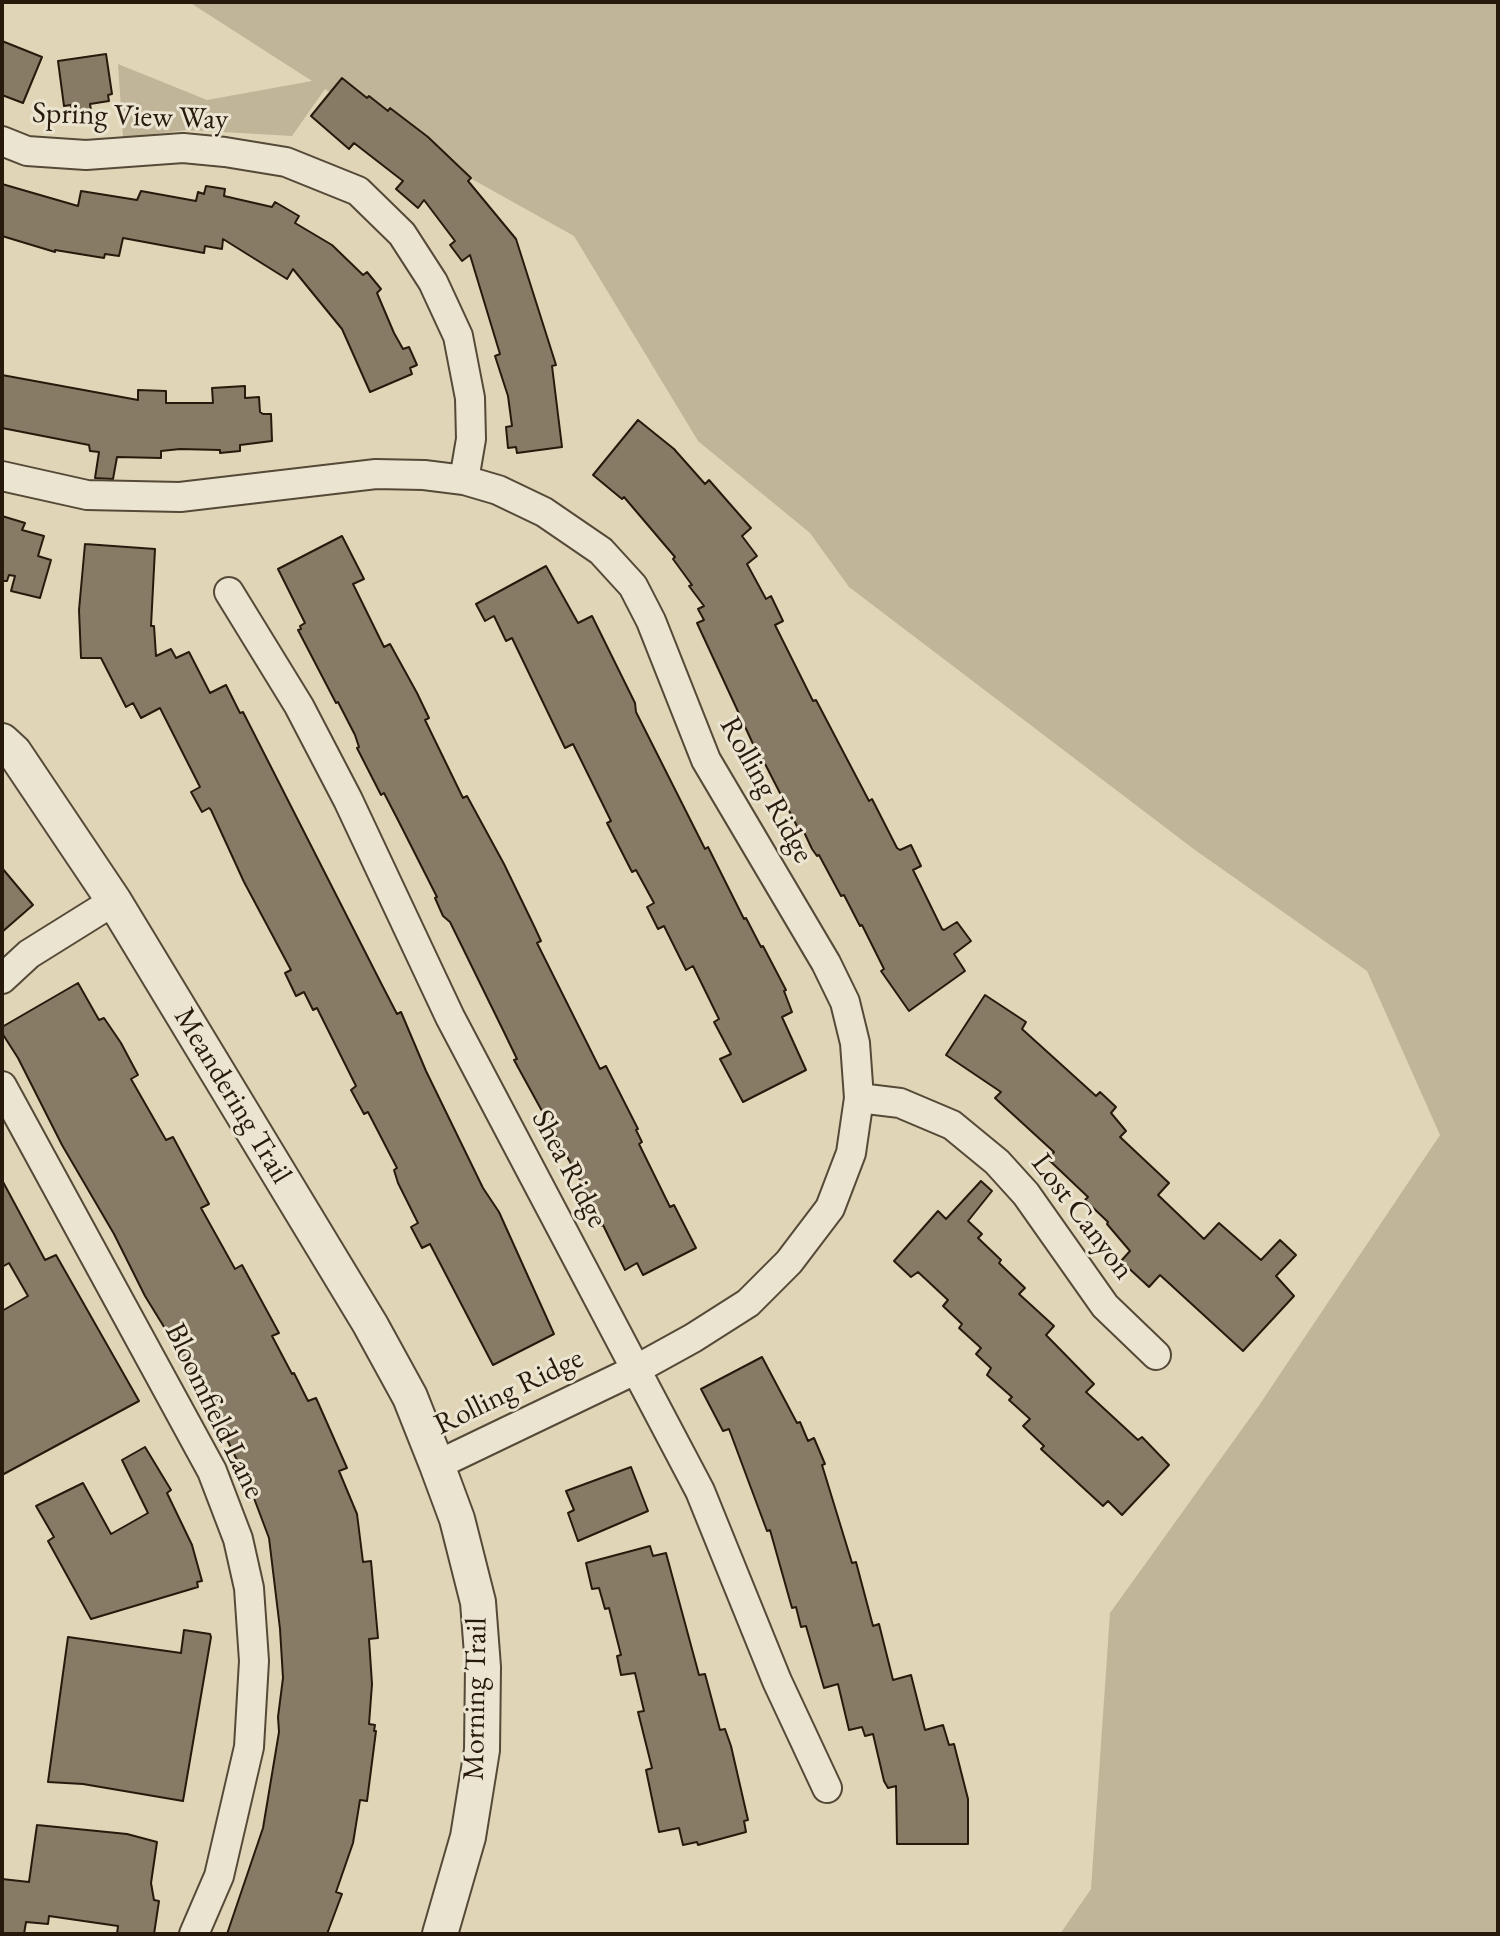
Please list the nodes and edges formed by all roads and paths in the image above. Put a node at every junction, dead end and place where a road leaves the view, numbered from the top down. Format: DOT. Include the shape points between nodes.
graph roads {
  1 [pos="2,141"];
  2 [pos="2,476"];
  3 [pos="464,480"];
  4 [pos="229,592"];
  5 [pos="2,741"];
  6 [pos="114,901"];
  7 [pos="2,979"];
  8 [pos="2,1086"];
  9 [pos="859,1098"];
  10 [pos="1156,1355"];
  11 [pos="635,1370"];
  12 [pos="437,1465"];
  13 [pos="827,1788"];
  14 [pos="194,1934"];
  15 [pos="440,1934"];
  1 -- 3 [label="street, Spring View Way" via="27,151 86,155 183,148 225,152 286,162 358,191 402,234 433,282 458,336 470,398"];
  2 -- 3 [label="street, Rolling Ridge" via="87,495 180,497 376,474"];
  3 -- 9 [label="street, Rolling Ridge" via="544,512 601,551 633,586 706,760 845,1002"];
  4 -- 11 [label="street, Shea Ridge" via="299,706 450,1017"];
  5 -- 6 [label="street, Meandering Trail"];
  6 -- 7 [label="street" via="29,954"];
  6 -- 12 [label="street, Meandering Trail" via="370,1324 410,1397"];
  8 -- 14 [label="street, Bloomfield Lane" via="212,1471 238,1539 249,1588 254,1661 249,1747 219,1876"];
  9 -- 10 [label="street, Lost Canyon" via="900,1103 952,1125 997,1162 1105,1306"];
  9 -- 11 [label="street, Rolling Ridge" via="851,1153 830,1208 789,1262 748,1303"];
  11 -- 12 [label="street, Rolling Ridge"];
  11 -- 13 [label="street, Shea Ridge" via="700,1491"];
  12 -- 15 [label="street, Morning Trail" via="478,1602 483,1667 482,1750 468,1837"];
}
